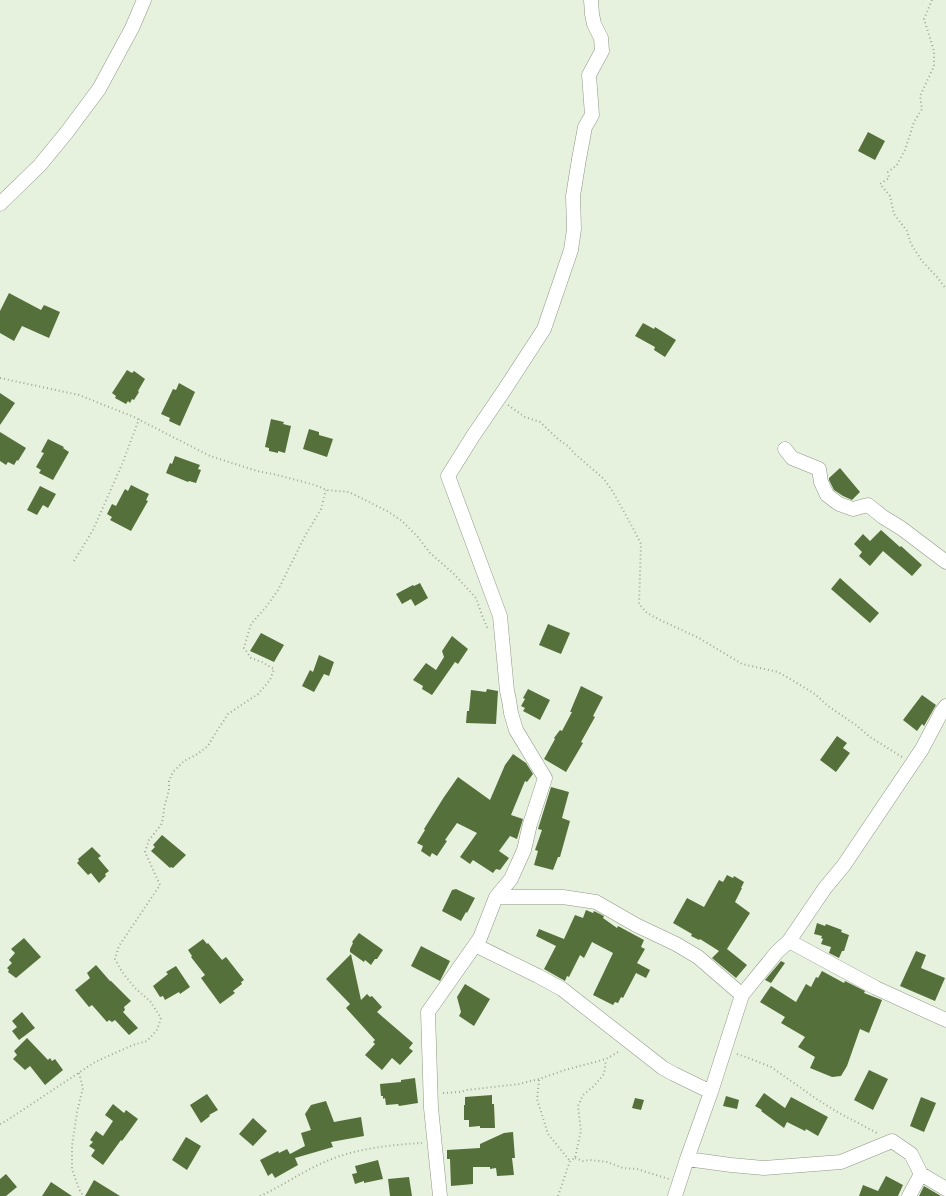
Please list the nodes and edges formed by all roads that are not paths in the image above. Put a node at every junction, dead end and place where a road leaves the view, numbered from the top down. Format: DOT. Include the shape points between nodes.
graph roads {
  1 [pos="144,0"];
  2 [pos="591,0"];
  3 [pos="0,204"];
  4 [pos="785,449"];
  5 [pos="946,562"];
  6 [pos="946,706"];
  7 [pos="496,897"];
  8 [pos="789,941"];
  9 [pos="475,945"];
  10 [pos="742,995"];
  11 [pos="946,1020"];
  12 [pos="711,1092"];
  13 [pos="687,1158"];
  14 [pos="921,1174"];
  15 [pos="946,1189"];
  16 [pos="440,1196"];
  17 [pos="675,1196"];
  18 [pos="910,1196"];
  1 -- 3 [label="street" via="132,28 99,88 40,165"];
  2 -- 7 [label="street" via="594,24 601,38 602,51 589,75 592,115 585,127 578,159 573,196 574,229 571,250 544,329 448,476 500,616 507,691 516,730 545,778 524,850 511,879"];
  4 -- 5 [label="street" via="792,458 819,469 827,495 839,504 853,509 868,505"];
  6 -- 8 [label="street" via="922,749"];
  7 -- 9 [label="street"];
  7 -- 10 [label="street" via="563,897 596,902 698,957"];
  8 -- 10 [label="street"];
  8 -- 11 [label="street" via="876,988"];
  9 -- 12 [label="street" via="562,989 663,1068"];
  9 -- 16 [label="street" via="428,1012 430,1094"];
  10 -- 12 [label="street"];
  12 -- 13 [label="street"];
  13 -- 14 [label="street" via="731,1166 764,1168 841,1162 892,1141 911,1154"];
  13 -- 17 [label="street"];
  14 -- 15 [label="street"];
  14 -- 18 [label="street"];
}
